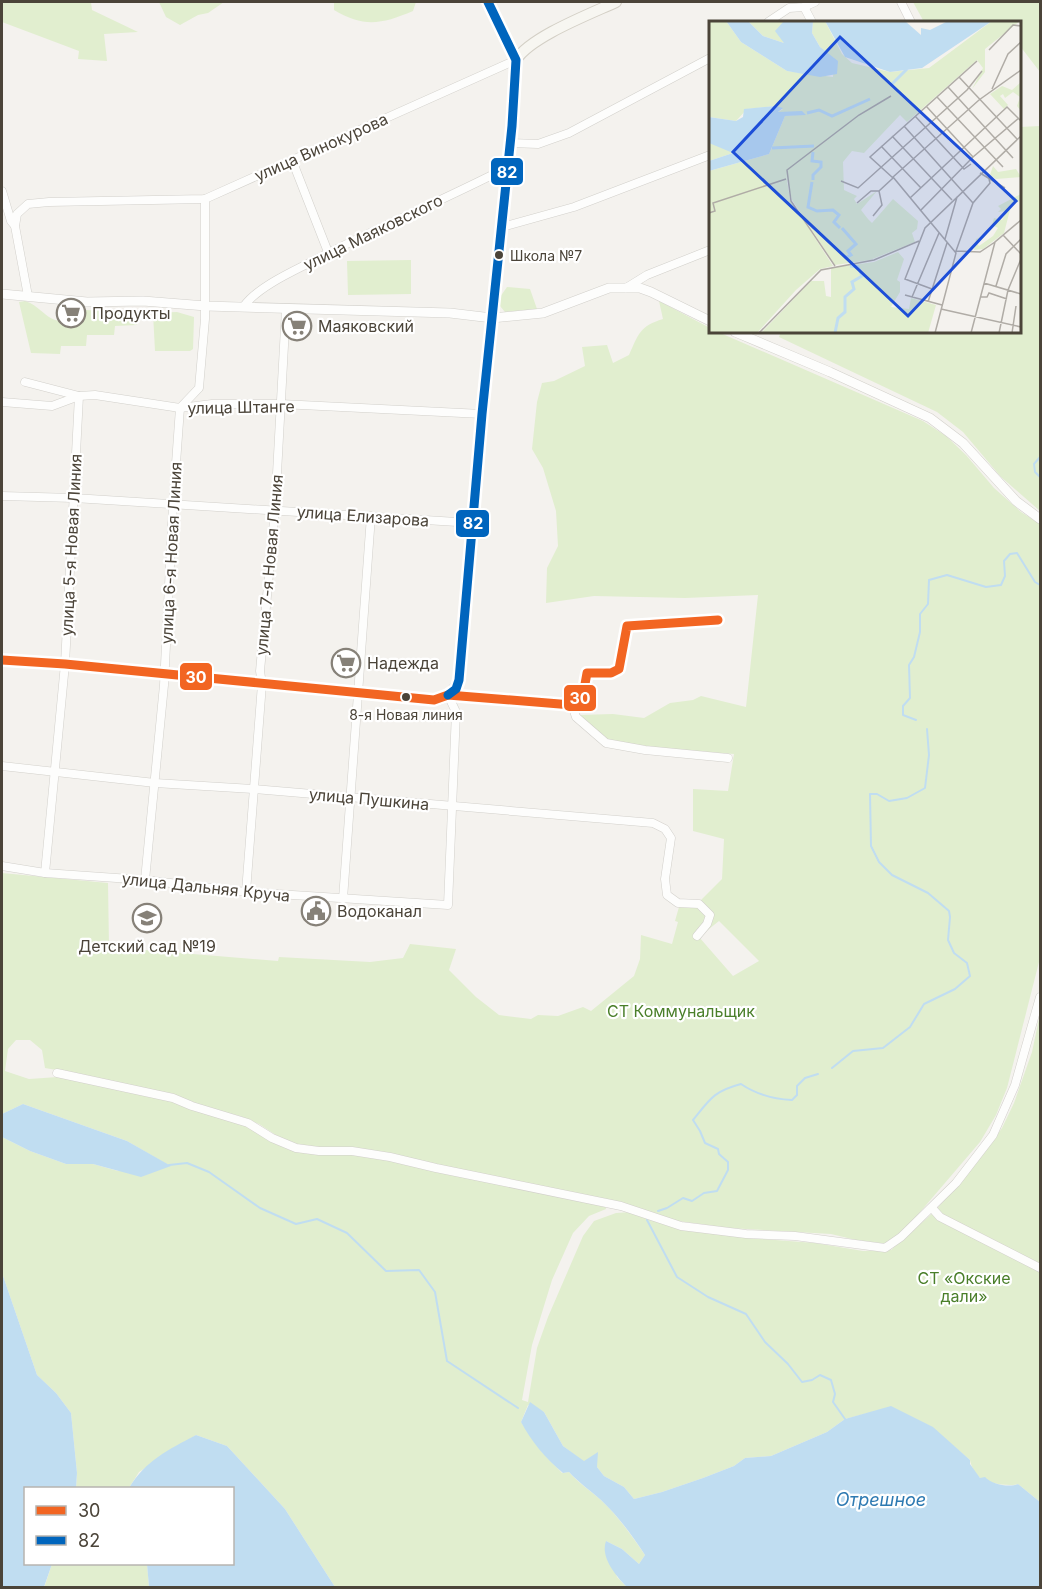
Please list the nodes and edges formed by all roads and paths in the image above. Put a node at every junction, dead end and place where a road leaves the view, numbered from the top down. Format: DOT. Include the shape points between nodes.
graph roads {
  1 [pos="488,2"];
  2 [pos="616,2"];
  3 [pos="815,2"];
  4 [pos="901,2"];
  5 [pos="804,7"];
  6 [pos="770,21"];
  7 [pos="811,21"];
  8 [pos="910,21"];
  9 [pos="709,59"];
  10 [pos="516,60"];
  11 [pos="510,143"];
  12 [pos="709,156"];
  13 [pos="292,160"];
  14 [pos="507,167"];
  15 [pos="2,191"];
  16 [pos="205,199"];
  17 [pos="15,226"];
  18 [pos="502,227"];
  19 [pos="709,251"];
  20 [pos="328,252"];
  21 [pos="626,288"];
  22 [pos="2,294"];
  23 [pos="28,296"];
  24 [pos="206,306"];
  25 [pos="244,306"];
  26 [pos="286,309"];
  27 [pos="492,318"];
  28 [pos="709,320"];
  29 [pos="737,333"];
  30 [pos="25,382"];
  31 [pos="79,396"];
  32 [pos="2,402"];
  33 [pos="281,404"];
  34 [pos="180,408"];
  35 [pos="482,414"];
  36 [pos="2,496"];
  37 [pos="74,498"];
  38 [pos="172,505"];
  39 [pos="275,510"];
  40 [pos="371,516"];
  41 [pos="1041,519"];
  42 [pos="473,523"];
  43 [pos="718,621"];
  44 [pos="2,660"];
  45 [pos="65,664"];
  46 [pos="164,674"];
  47 [pos="261,684"];
  48 [pos="358,692"];
  49 [pos="448,695"];
  50 [pos="572,705"];
  51 [pos="728,758"];
  52 [pos="2,766"];
  53 [pos="54,771"];
  54 [pos="155,783"];
  55 [pos="253,789"];
  56 [pos="350,798"];
  57 [pos="450,807"];
  58 [pos="2,866"];
  59 [pos="45,873"];
  60 [pos="145,880"];
  61 [pos="246,892"];
  62 [pos="343,899"];
  63 [pos="697,936"];
  64 [pos="1041,997"];
  65 [pos="57,1072"];
  66 [pos="932,1208"];
  67 [pos="1041,1268"];
  1 -- 10 [label="street"];
  2 -- 10 [label="main road, улица Винокурова" via="535,42"];
  3 -- 5 [label="street"];
  4 -- 8 [label="street"];
  5 -- 6 [label="street" via="789,8"];
  5 -- 7 [label="street"];
  9 -- 11 [label="street" via="569,133 538,144"];
  10 -- 11 [label="main road"];
  10 -- 13 [label="street, улица Винокурова"];
  11 -- 14 [label="main road"];
  12 -- 18 [label="street" via="574,207"];
  13 -- 16 [label="street, улица Винокурова"];
  13 -- 20 [label="street"];
  14 -- 18 [label="main road"];
  14 -- 20 [label="street, улица Маяковского"];
  15 -- 17 [label="street"];
  16 -- 17 [label="street, улица Винокурова" via="28,204 17,214"];
  16 -- 24 [label="street"];
  17 -- 23 [label="street"];
  18 -- 27 [label="main road"];
  19 -- 21 [label="street" via="647,275"];
  20 -- 25 [label="street, улица Маяковского" via="283,276"];
  21 -- 27 [label="street" via="609,288 543,314"];
  21 -- 28 [label="street" via="651,292"];
  22 -- 23 [label="street"];
  23 -- 24 [label="street"];
  24 -- 25 [label="street"];
  24 -- 34 [label="street" via="199,388"];
  25 -- 26 [label="street"];
  26 -- 27 [label="street" via="450,313"];
  26 -- 33 [label="street, улица 7-я Новая Линия"];
  27 -- 35 [label="main road"];
  29 -- 41 [label="street" via="930,418 963,443 1017,501"];
  30 -- 31 [label="street"];
  31 -- 32 [label="street, улица Штанге" via="52,406"];
  31 -- 34 [label="street, улица Штанге"];
  31 -- 37 [label="street, улица 5-я Новая Линия"];
  33 -- 34 [label="street, улица Штанге"];
  33 -- 35 [label="street, улица Штанге"];
  33 -- 39 [label="street, улица 7-я Новая Линия"];
  34 -- 38 [label="street, улица 6-я Новая Линия"];
  35 -- 42 [label="main road"];
  36 -- 37 [label="street, улица Елизарова"];
  37 -- 38 [label="street, улица Елизарова"];
  37 -- 45 [label="street, улица 5-я Новая Линия"];
  38 -- 39 [label="street, улица Елизарова"];
  38 -- 46 [label="street, улица 6-я Новая Линия"];
  39 -- 40 [label="street, улица Елизарова"];
  39 -- 47 [label="street, улица 7-я Новая Линия"];
  40 -- 42 [label="street, улица Елизарова"];
  40 -- 48 [label="street"];
  42 -- 49 [label="main road" via="459,680"];
  43 -- 50 [label="street" via="627,626 619,669 587,673 583,695"];
  44 -- 45 [label="main road"];
  45 -- 46 [label="main road"];
  45 -- 53 [label="street, улица 5-я Новая Линия"];
  46 -- 47 [label="main road"];
  46 -- 54 [label="street, улица 6-я Новая Линия"];
  47 -- 48 [label="main road"];
  47 -- 55 [label="street, улица 7-я Новая Линия"];
  48 -- 49 [label="main road" via="434,700"];
  48 -- 56 [label="street"];
  49 -- 50 [label="street"];
  49 -- 57 [label="street" via="456,712"];
  50 -- 51 [label="street" via="576,717 606,743"];
  52 -- 53 [label="street, улица Пушкина"];
  53 -- 54 [label="street, улица Пушкина"];
  53 -- 59 [label="street, улица 5-я Новая Линия"];
  54 -- 55 [label="street, улица Пушкина"];
  54 -- 60 [label="street, улица 6-я Новая Линия"];
  55 -- 56 [label="street, улица Пушкина"];
  55 -- 61 [label="street, улица 7-я Новая Линия"];
  56 -- 57 [label="street, улица Пушкина"];
  56 -- 62 [label="street"];
  57 -- 62 [label="street, улица Дальняя Круча" via="448,905"];
  57 -- 63 [label="street, улица Пушкина" via="653,822 671,838 665,879 667,896 674,902 699,904 710,915"];
  58 -- 59 [label="street, улица Дальняя Круча"];
  59 -- 60 [label="street, улица Дальняя Круча"];
  60 -- 61 [label="street, улица Дальняя Круча"];
  61 -- 62 [label="street, улица Дальняя Круча"];
  64 -- 66 [label="street" via="1015,1085 993,1135"];
  65 -- 66 [label="street" via="173,1098 248,1123 296,1148 390,1157 621,1206 681,1226 885,1248"];
  66 -- 67 [label="street" via="940,1217"];
}
